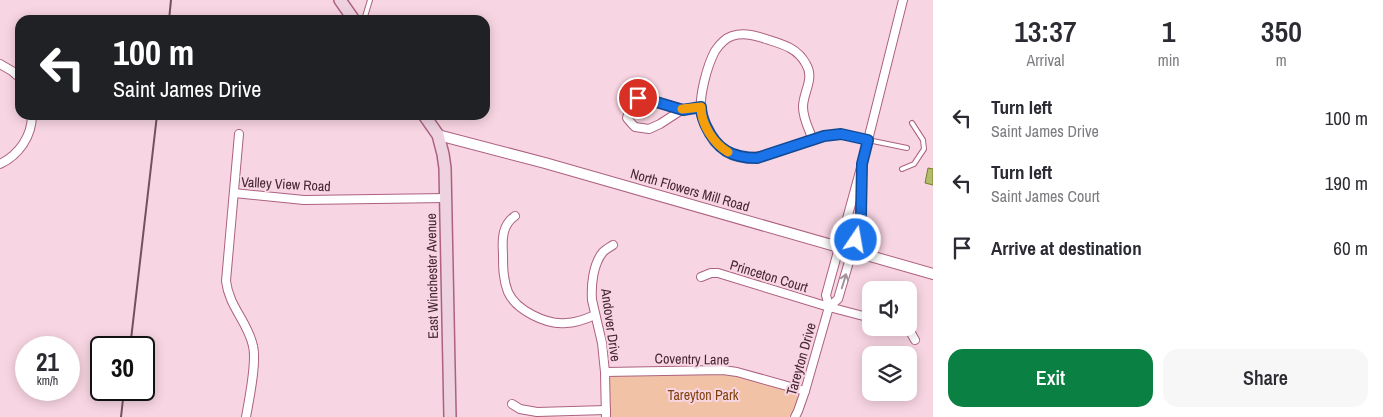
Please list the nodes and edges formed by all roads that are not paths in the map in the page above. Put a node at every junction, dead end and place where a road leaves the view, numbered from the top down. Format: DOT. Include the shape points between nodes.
graph roads {
  1 [pos="340,0"];
  2 [pos="370,0"];
  3 [pos="903,0"];
  4 [pos="350,15"];
  5 [pos="366,15"];
  6 [pos="0,64"];
  7 [pos="15,74"];
  8 [pos="701,107"];
  9 [pos="683,110"];
  10 [pos="32,120"];
  11 [pos="428,120"];
  12 [pos="912,123"];
  13 [pos="239,134"];
  14 [pos="438,135"];
  15 [pos="813,140"];
  16 [pos="868,140"];
  17 [pos="907,148"];
  18 [pos="0,164"];
  19 [pos="862,164"];
  20 [pos="902,169"];
  21 [pos="234,193"];
  22 [pos="446,198"];
  23 [pos="515,216"];
  24 [pos="613,245"];
  25 [pos="839,248"];
  26 [pos="852,252"];
  27 [pos="933,274"];
  28 [pos="701,277"];
  29 [pos="829,307"];
  30 [pos="595,315"];
  31 [pos="862,316"];
  32 [pos="913,336"];
  33 [pos="915,340"];
  34 [pos="605,372"];
  35 [pos="805,391"];
  36 [pos="512,404"];
  37 [pos="606,413"];
  38 [pos="246,417"];
  39 [pos="450,417"];
  40 [pos="795,417"];
  1 -- 4 [label="main road"];
  2 -- 5 [label="lane"];
  3 -- 16 [label="street"];
  6 -- 7 [label="street"];
  8 -- 9 [label="street"];
  8 -- 15 [label="street" via="709,133 730,154 757,158"];
  8 -- 15 [label="street" via="708,69 722,42 731,36 755,36 788,46 807,64 810,73 803,116"];
  9 -- 9 [label="street" via="649,129 635,127 627,118 631,103 638,98"];
  10 -- 18 [label="street" via="23,145"];
  11 -- 14 [label="main road"];
  12 -- 20 [label="lane" via="923,140 924,149 914,164"];
  13 -- 21 [label="street"];
  14 -- 22 [label="main road, East Winchester Avenue" via="443,154"];
  14 -- 25 [label="street, North Flowers Mill Road"];
  15 -- 16 [label="street" via="841,134"];
  16 -- 17 [label="lane"];
  16 -- 19 [label="street"];
  19 -- 25 [label="street, Tareyton Drive"];
  19 -- 26 [label="street, Tareyton Drive" via="861,215"];
  21 -- 22 [label="street, Valley View Road" via="304,200"];
  21 -- 38 [label="street, Valley View Road" via="226,281 231,301 254,348"];
  22 -- 39 [label="main road, East Winchester Avenue"];
  23 -- 30 [label="street" via="505,227 503,241 504,282 510,296 527,312 556,323 572,323"];
  24 -- 30 [label="street, Andover Drive" via="604,251 597,265 592,293"];
  25 -- 26 [label="street, North Flowers Mill Road"];
  25 -- 29 [label="street, Tareyton Drive" via="826,295"];
  26 -- 27 [label="street, North Flowers Mill Road"];
  29 -- 26 [label="street, Tareyton Drive, one-way" via="838,299"];
  28 -- 29 [label="street, Princeton Court" via="718,274"];
  29 -- 31 [label="street, Princeton Court"];
  29 -- 35 [label="street, Tareyton Drive"];
  30 -- 34 [label="street, Andover Drive"];
  32 -- 33 [label="street"];
  34 -- 35 [label="street, Coventry Lane" via="723,370"];
  34 -- 37 [label="street, Andover Drive"];
  35 -- 40 [label="street, Tareyton Drive"];
  36 -- 37 [label="street" via="537,412"];
}
